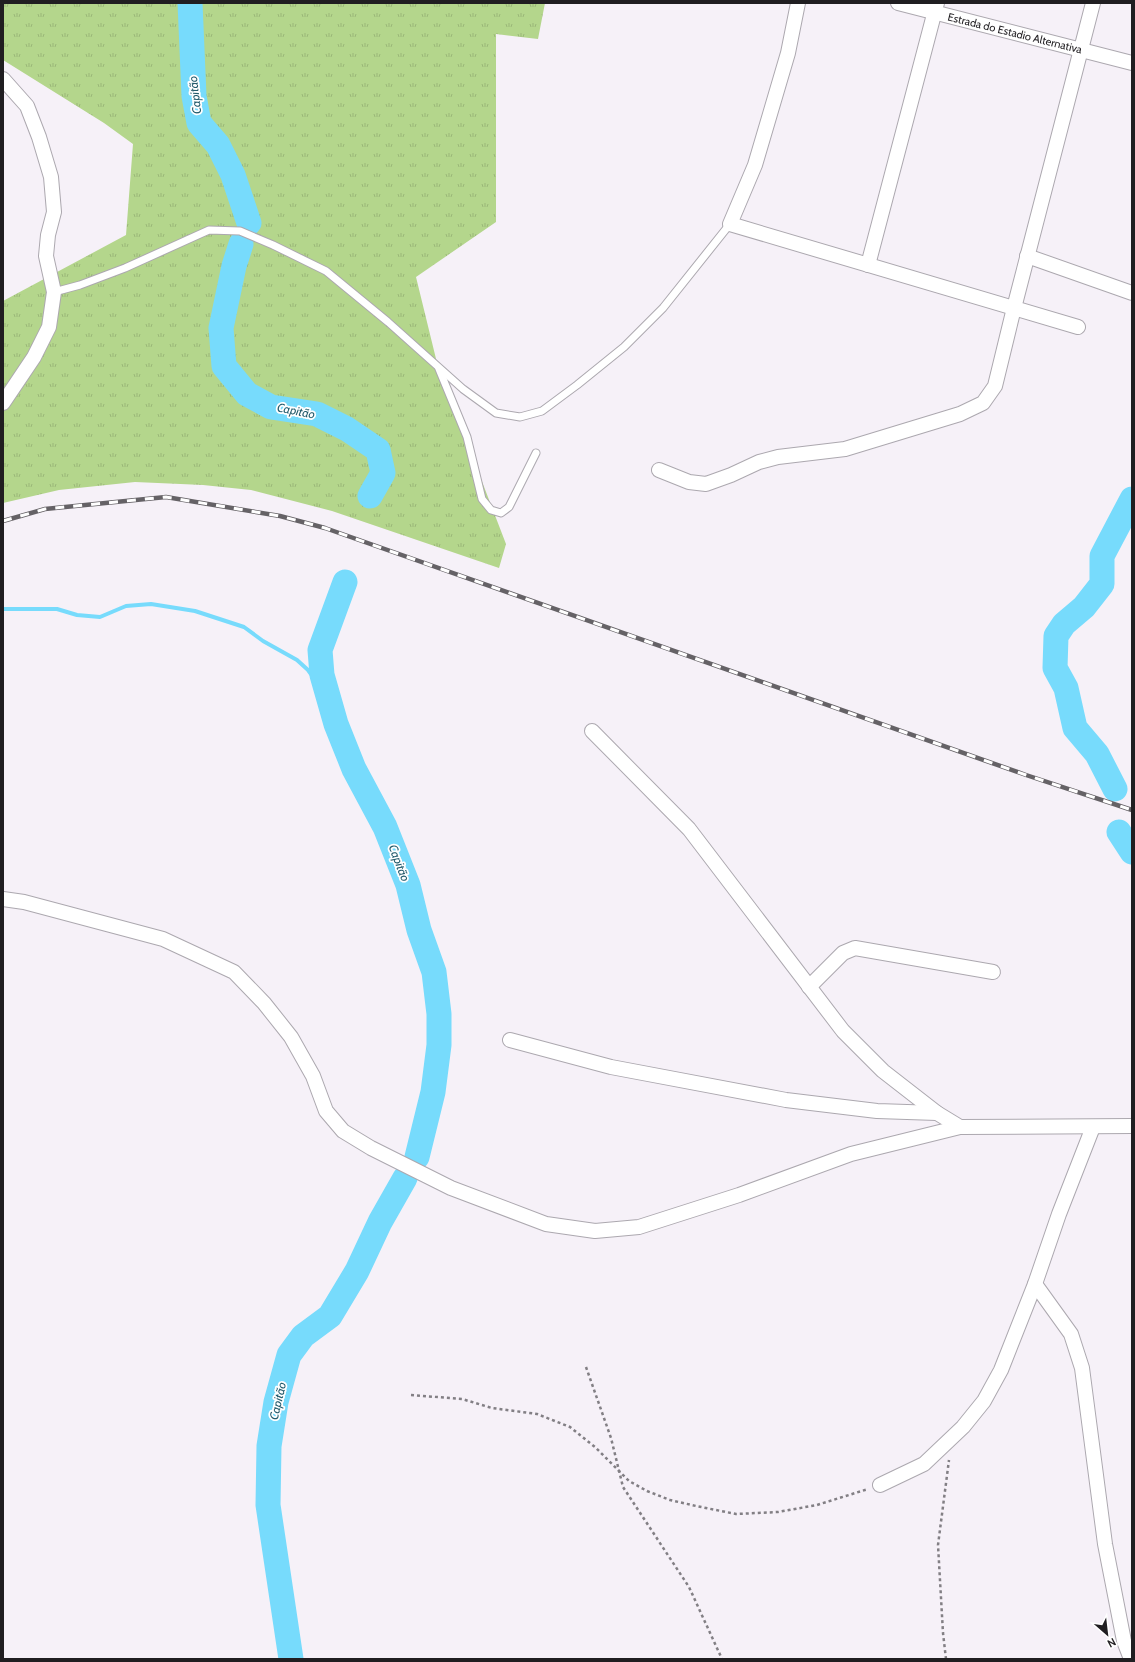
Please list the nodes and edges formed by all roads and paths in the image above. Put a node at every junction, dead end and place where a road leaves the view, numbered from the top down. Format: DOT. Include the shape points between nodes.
graph roads {
  1 [pos="798,3"];
  2 [pos="898,3"];
  3 [pos="1093,3"];
  4 [pos="936,8"];
  5 [pos="1081,50"];
  6 [pos="1132,63"];
  7 [pos="3,79"];
  8 [pos="730,224"];
  9 [pos="1027,256"];
  10 [pos="868,265"];
  11 [pos="54,292"];
  12 [pos="1132,293"];
  13 [pos="1014,308"];
  14 [pos="1078,327"];
  15 [pos="438,367"];
  16 [pos="3,403"];
  17 [pos="536,453"];
  18 [pos="659,470"];
  19 [pos="592,731"];
  20 [pos="3,899"];
  21 [pos="993,972"];
  22 [pos="809,987"];
  23 [pos="510,1040"];
  24 [pos="937,1113"];
  25 [pos="1132,1126"];
  26 [pos="960,1127"];
  27 [pos="1093,1127"];
  28 [pos="1035,1284"];
  29 [pos="586,1367"];
  30 [pos="411,1395"];
  31 [pos="952,1438"];
  32 [pos="618,1469"];
  33 [pos="880,1485"];
  34 [pos="722,1659"];
  35 [pos="946,1659"];
  36 [pos="1131,1659"];
  1 -- 8 [label="street" via="788,53 755,164"];
  2 -- 4 [label="street, Estrada do Estadio Alternativa"];
  3 -- 5 [label="street"];
  4 -- 5 [label="street, Estrada do Estadio Alternativa"];
  4 -- 10 [label="street"];
  5 -- 6 [label="street, Estrada do Estadio Alternativa"];
  5 -- 9 [label="street"];
  7 -- 11 [label="street" via="28,106 51,177 54,212 46,256"];
  8 -- 10 [label="street"];
  8 -- 15 [label="lane" via="663,308 624,347 542,411 520,417 496,413 462,389"];
  9 -- 12 [label="street"];
  9 -- 13 [label="street"];
  10 -- 13 [label="street"];
  11 -- 15 [label="lane" via="125,268 209,230 240,231 326,271"];
  11 -- 16 [label="street" via="49,327 34,357"];
  13 -- 14 [label="street"];
  13 -- 18 [label="street" via="995,386 983,403 960,414 845,449 778,457 759,462 706,484 689,482"];
  15 -- 17 [label="lane" via="467,437 482,499 491,510 501,513 509,507"];
  19 -- 22 [label="street" via="689,829"];
  20 -- 26 [label="street" via="24,902 163,939 234,972 264,1003 291,1037 313,1076 326,1111 343,1131 451,1188 546,1224 595,1231 639,1227 739,1195 851,1154"];
  21 -- 22 [label="street" via="855,948 843,953"];
  22 -- 24 [label="street" via="843,1031 883,1071"];
  23 -- 24 [label="street" via="611,1067 786,1100 877,1111"];
  24 -- 26 [label="street"];
  25 -- 27 [label="street"];
  26 -- 27 [label="street"];
  27 -- 28 [label="street"];
  28 -- 31 [label="street" via="984,1401"];
  28 -- 36 [label="street" via="1071,1334 1082,1368 1105,1544 1124,1642"];
  29 -- 32 [label="path" via="609,1432"];
  30 -- 32 [label="path" via="462,1399 492,1408 537,1414 570,1427"];
  31 -- 33 [label="street" via="924,1464"];
  31 -- 35 [label="path" via="938,1545"];
  32 -- 33 [label="path" via="629,1481 670,1500 736,1514 778,1512 817,1505"];
  32 -- 34 [label="path" via="623,1487 689,1587"];
}
